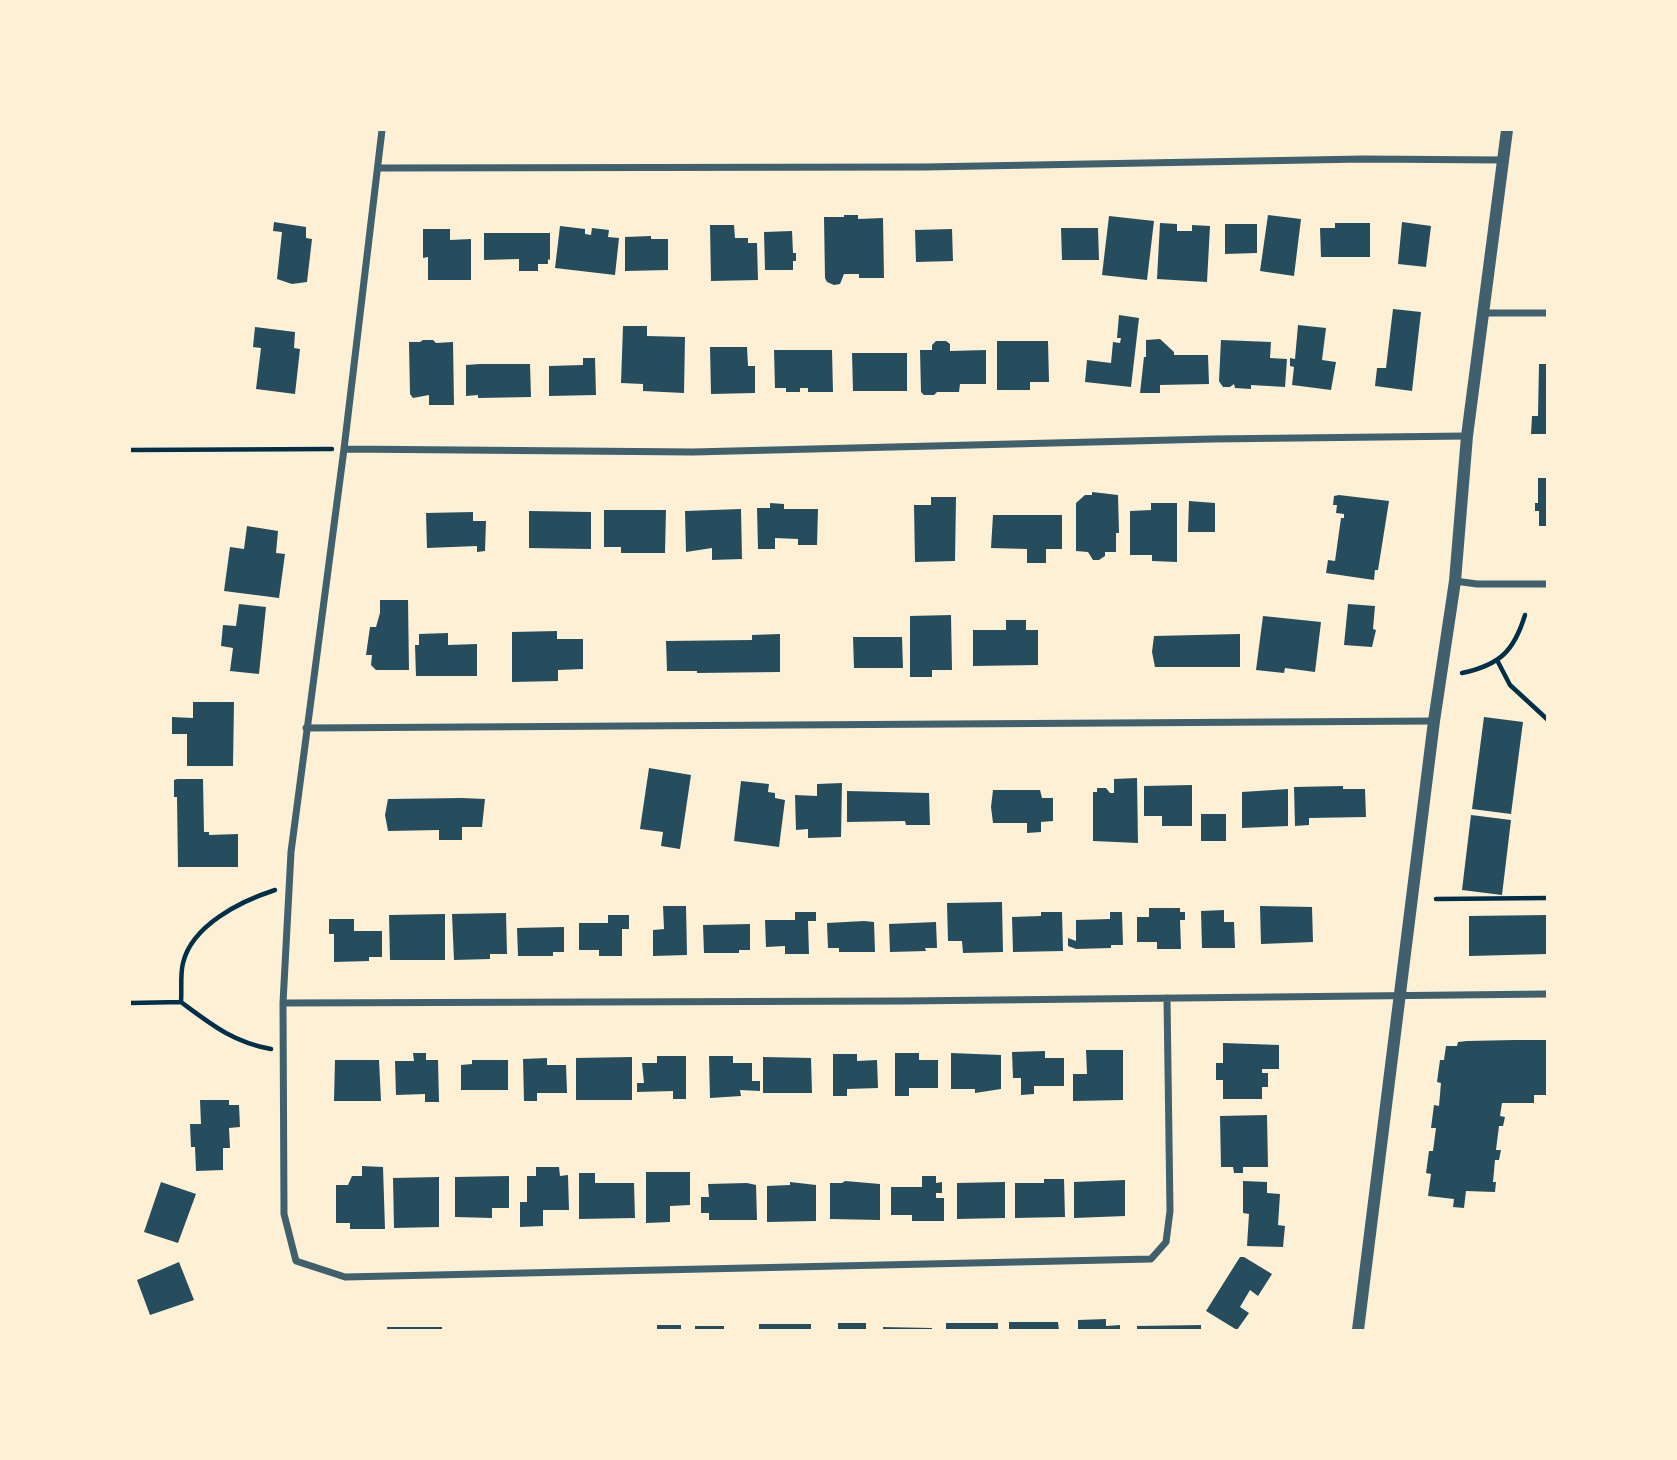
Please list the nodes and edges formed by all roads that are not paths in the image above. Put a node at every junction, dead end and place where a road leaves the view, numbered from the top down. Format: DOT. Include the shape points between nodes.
graph roads {
  1 [pos="382,130"];
  2 [pos="1507,130"];
  3 [pos="1503,160"];
  4 [pos="379,168"];
  5 [pos="1483,313"];
  6 [pos="1548,313"];
  7 [pos="1467,436"];
  8 [pos="344,449"];
  9 [pos="1455,581"];
  10 [pos="1548,584"];
  11 [pos="1434,721"];
  12 [pos="306,728"];
  13 [pos="1399,994"];
  14 [pos="1548,994"];
  15 [pos="1167,998"];
  16 [pos="282,1003"];
  17 [pos="1358,1331"];
  1 -- 4 [label="street"];
  2 -- 3 [label="street"];
  3 -- 4 [label="street"];
  3 -- 5 [label="street"];
  4 -- 8 [label="street"];
  5 -- 6 [label="street"];
  5 -- 7 [label="street"];
  7 -- 8 [label="street" via="693,452"];
  7 -- 9 [label="street"];
  8 -- 12 [label="street"];
  9 -- 10 [label="street"];
  9 -- 11 [label="street"];
  11 -- 12 [label="street"];
  11 -- 13 [label="street"];
  12 -- 16 [label="street" via="291,852"];
  13 -- 14 [label="street"];
  13 -- 15 [label="street"];
  13 -- 17 [label="street"];
  15 -- 16 [label="street"];
  15 -- 16 [label="street" via="1170,1211 1166,1242 1151,1259 345,1277 296,1261 284,1214"];
}
